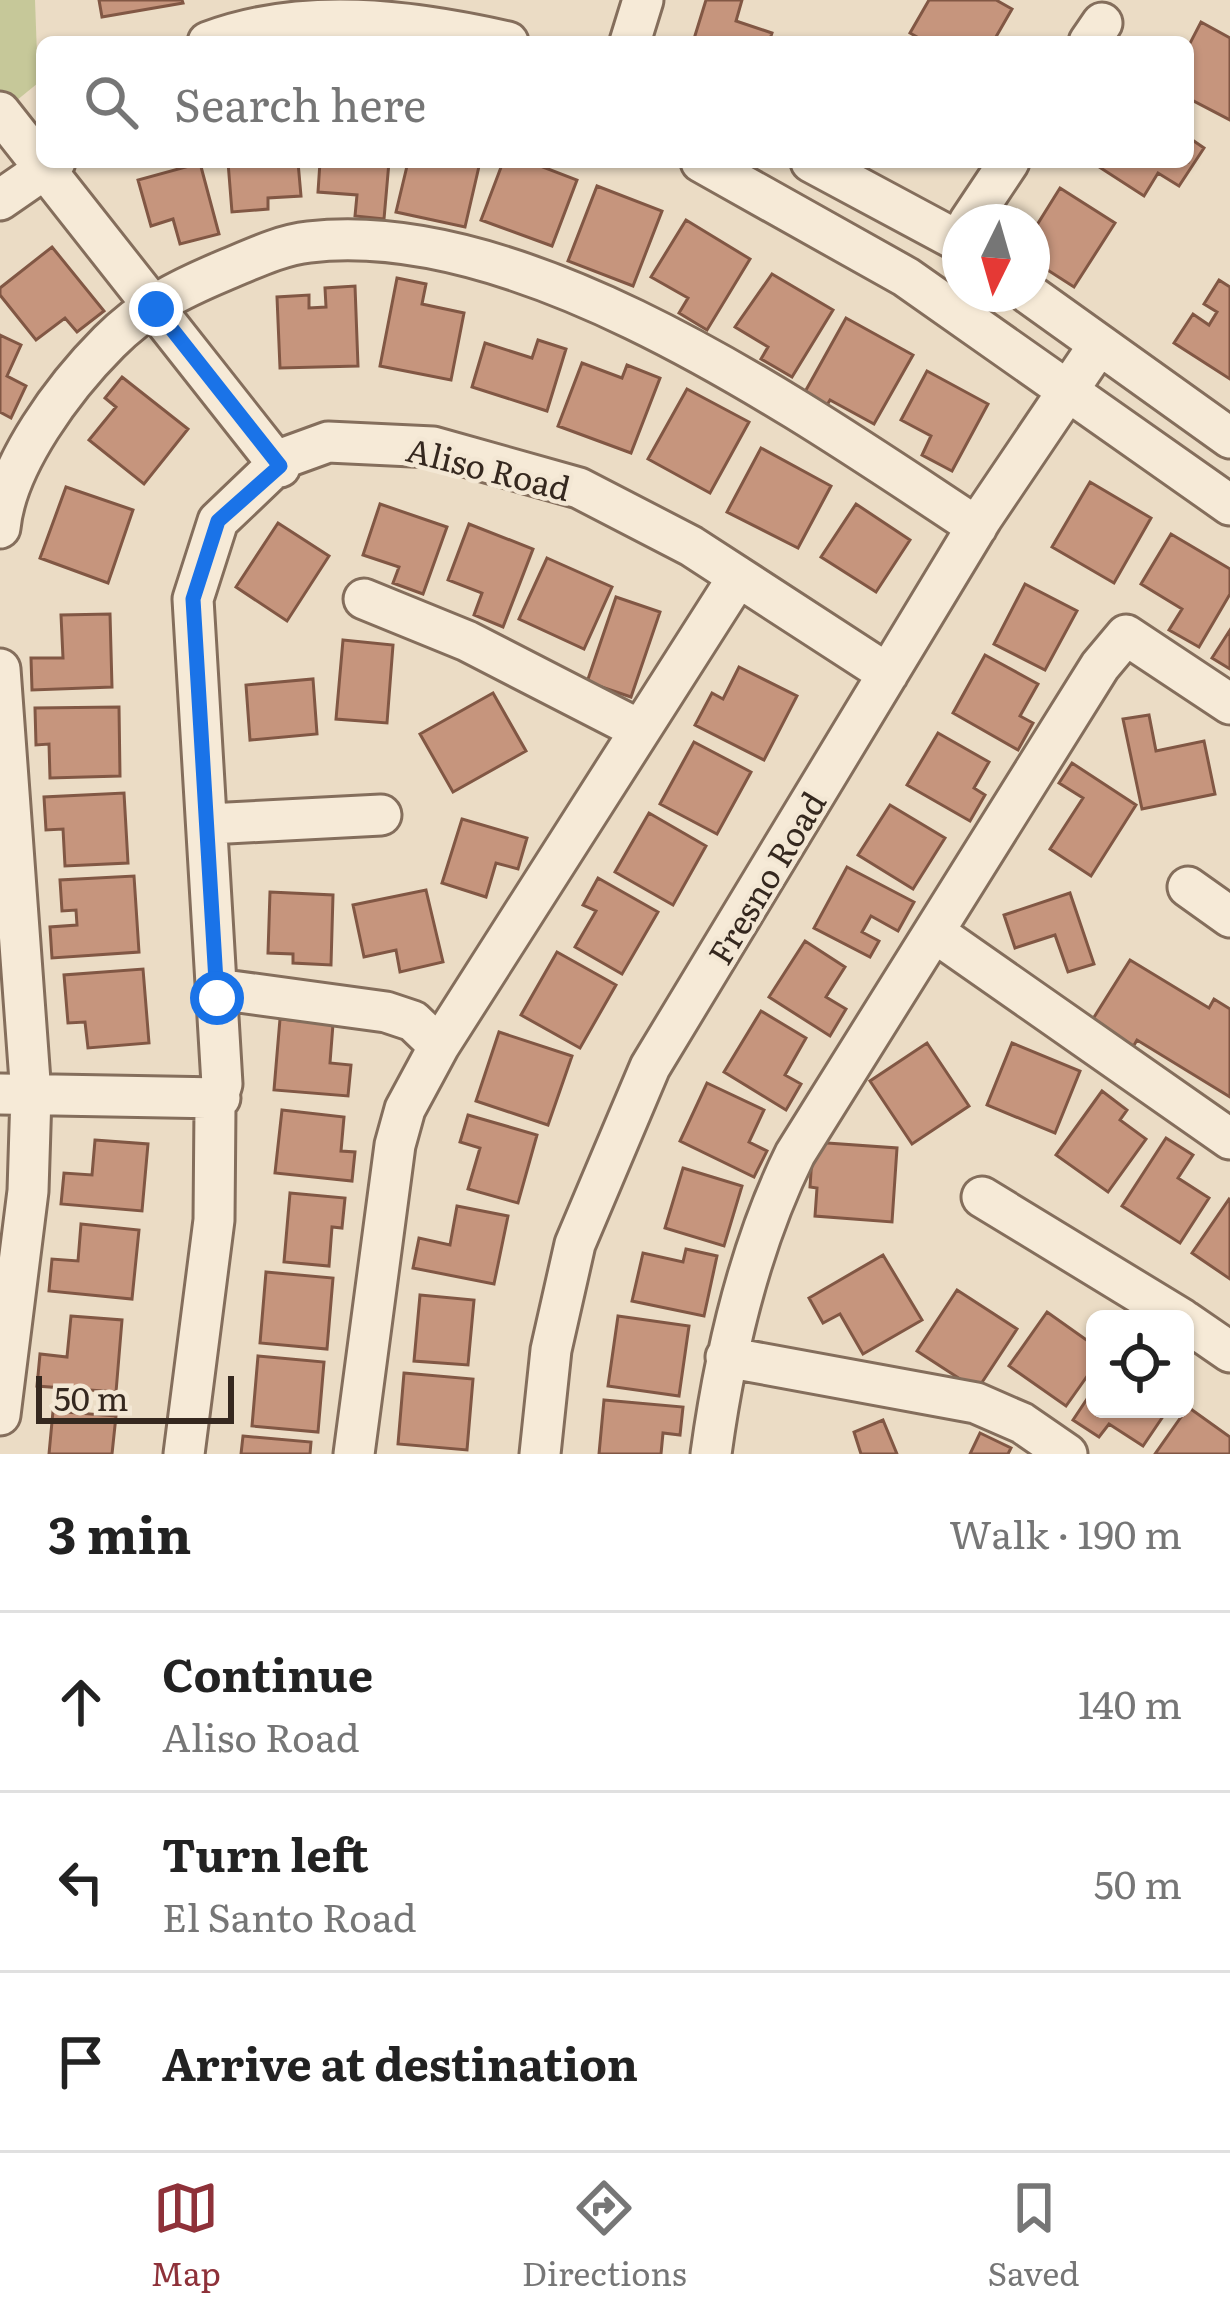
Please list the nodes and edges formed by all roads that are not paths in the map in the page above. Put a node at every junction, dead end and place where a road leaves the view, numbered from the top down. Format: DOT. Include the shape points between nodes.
graph roads {
  1 [pos="643,0"];
  2 [pos="254,12"];
  3 [pos="217,36"];
  4 [pos="481,36"];
  5 [pos="632,36"];
  6 [pos="14,128"];
  7 [pos="36,151"];
  8 [pos="47,168"];
  9 [pos="51,168"];
  10 [pos="712,168"];
  11 [pos="823,168"];
  12 [pos="1005,168"];
  13 [pos="0,200"];
  14 [pos="982,204"];
  15 [pos="942,225"];
  16 [pos="151,302"];
  17 [pos="1050,310"];
  18 [pos="1098,346"];
  19 [pos="1065,392"];
  20 [pos="1230,438"];
  21 [pos="280,466"];
  22 [pos="1230,505"];
  23 [pos="977,527"];
  24 [pos="0,528"];
  25 [pos="738,577"];
  26 [pos="364,599"];
  27 [pos="0,669"];
  28 [pos="888,674"];
  29 [pos="1230,704"];
  30 [pos="640,730"];
  31 [pos="381,815"];
  32 [pos="209,824"];
  33 [pos="1188,887"];
  34 [pos="1230,917"];
  35 [pos="934,932"];
  36 [pos="217,989"];
  37 [pos="439,1046"];
  38 [pos="15,1095"];
  39 [pos="220,1098"];
  40 [pos="1230,1139"];
  41 [pos="982,1197"];
  42 [pos="1167,1310"];
  43 [pos="1194,1327"];
  44 [pos="1230,1352"];
  45 [pos="726,1357"];
  46 [pos="0,1415"];
  47 [pos="184,1454"];
  48 [pos="355,1454"];
  49 [pos="540,1454"];
  50 [pos="711,1454"];
  51 [pos="1067,1454"];
  1 -- 5 [label="street"];
  2 -- 3 [label="street"];
  2 -- 4 [label="street" via="423,23"];
  6 -- 7 [label="street"];
  8 -- 13 [label="street"];
  9 -- 16 [label="street"];
  10 -- 19 [label="street" via="907,277"];
  11 -- 15 [label="street"];
  12 -- 14 [label="street"];
  16 -- 21 [label="street"];
  16 -- 23 [label="street" via="306,242 438,249 578,295 664,336"];
  16 -- 24 [label="street" via="54,404"];
  17 -- 18 [label="street"];
  18 -- 19 [label="street, Fresno Road"];
  18 -- 20 [label="street"];
  19 -- 22 [label="street"];
  19 -- 23 [label="street, Fresno Road"];
  21 -- 25 [label="street, Aliso Road" via="328,442 433,447 579,488"];
  21 -- 32 [label="street, Aliso Road" via="218,521 193,599"];
  23 -- 28 [label="street, Fresno Road"];
  25 -- 28 [label="street, Aliso Road"];
  25 -- 30 [label="street"];
  26 -- 30 [label="street"];
  27 -- 38 [label="street"];
  28 -- 49 [label="street, Fresno Road" via="650,1067 609,1156 575,1244 551,1350"];
  29 -- 35 [label="street" via="1126,635"];
  30 -- 37 [label="street"];
  31 -- 32 [label="street"];
  32 -- 36 [label="street, Aliso Road"];
  33 -- 34 [label="street"];
  35 -- 40 [label="street"];
  35 -- 45 [label="street" via="787,1169"];
  36 -- 37 [label="street" via="386,1012 412,1021"];
  36 -- 39 [label="street, Aliso Road"];
  37 -- 48 [label="street" via="395,1145"];
  38 -- 39 [label="street"];
  38 -- 46 [label="street" via="28,1191"];
  39 -- 47 [label="street, Aliso Road" via="214,1220"];
  41 -- 42 [label="street"];
  43 -- 44 [label="street"];
  45 -- 50 [label="street"];
  45 -- 51 [label="street" via="994,1408"];
}
